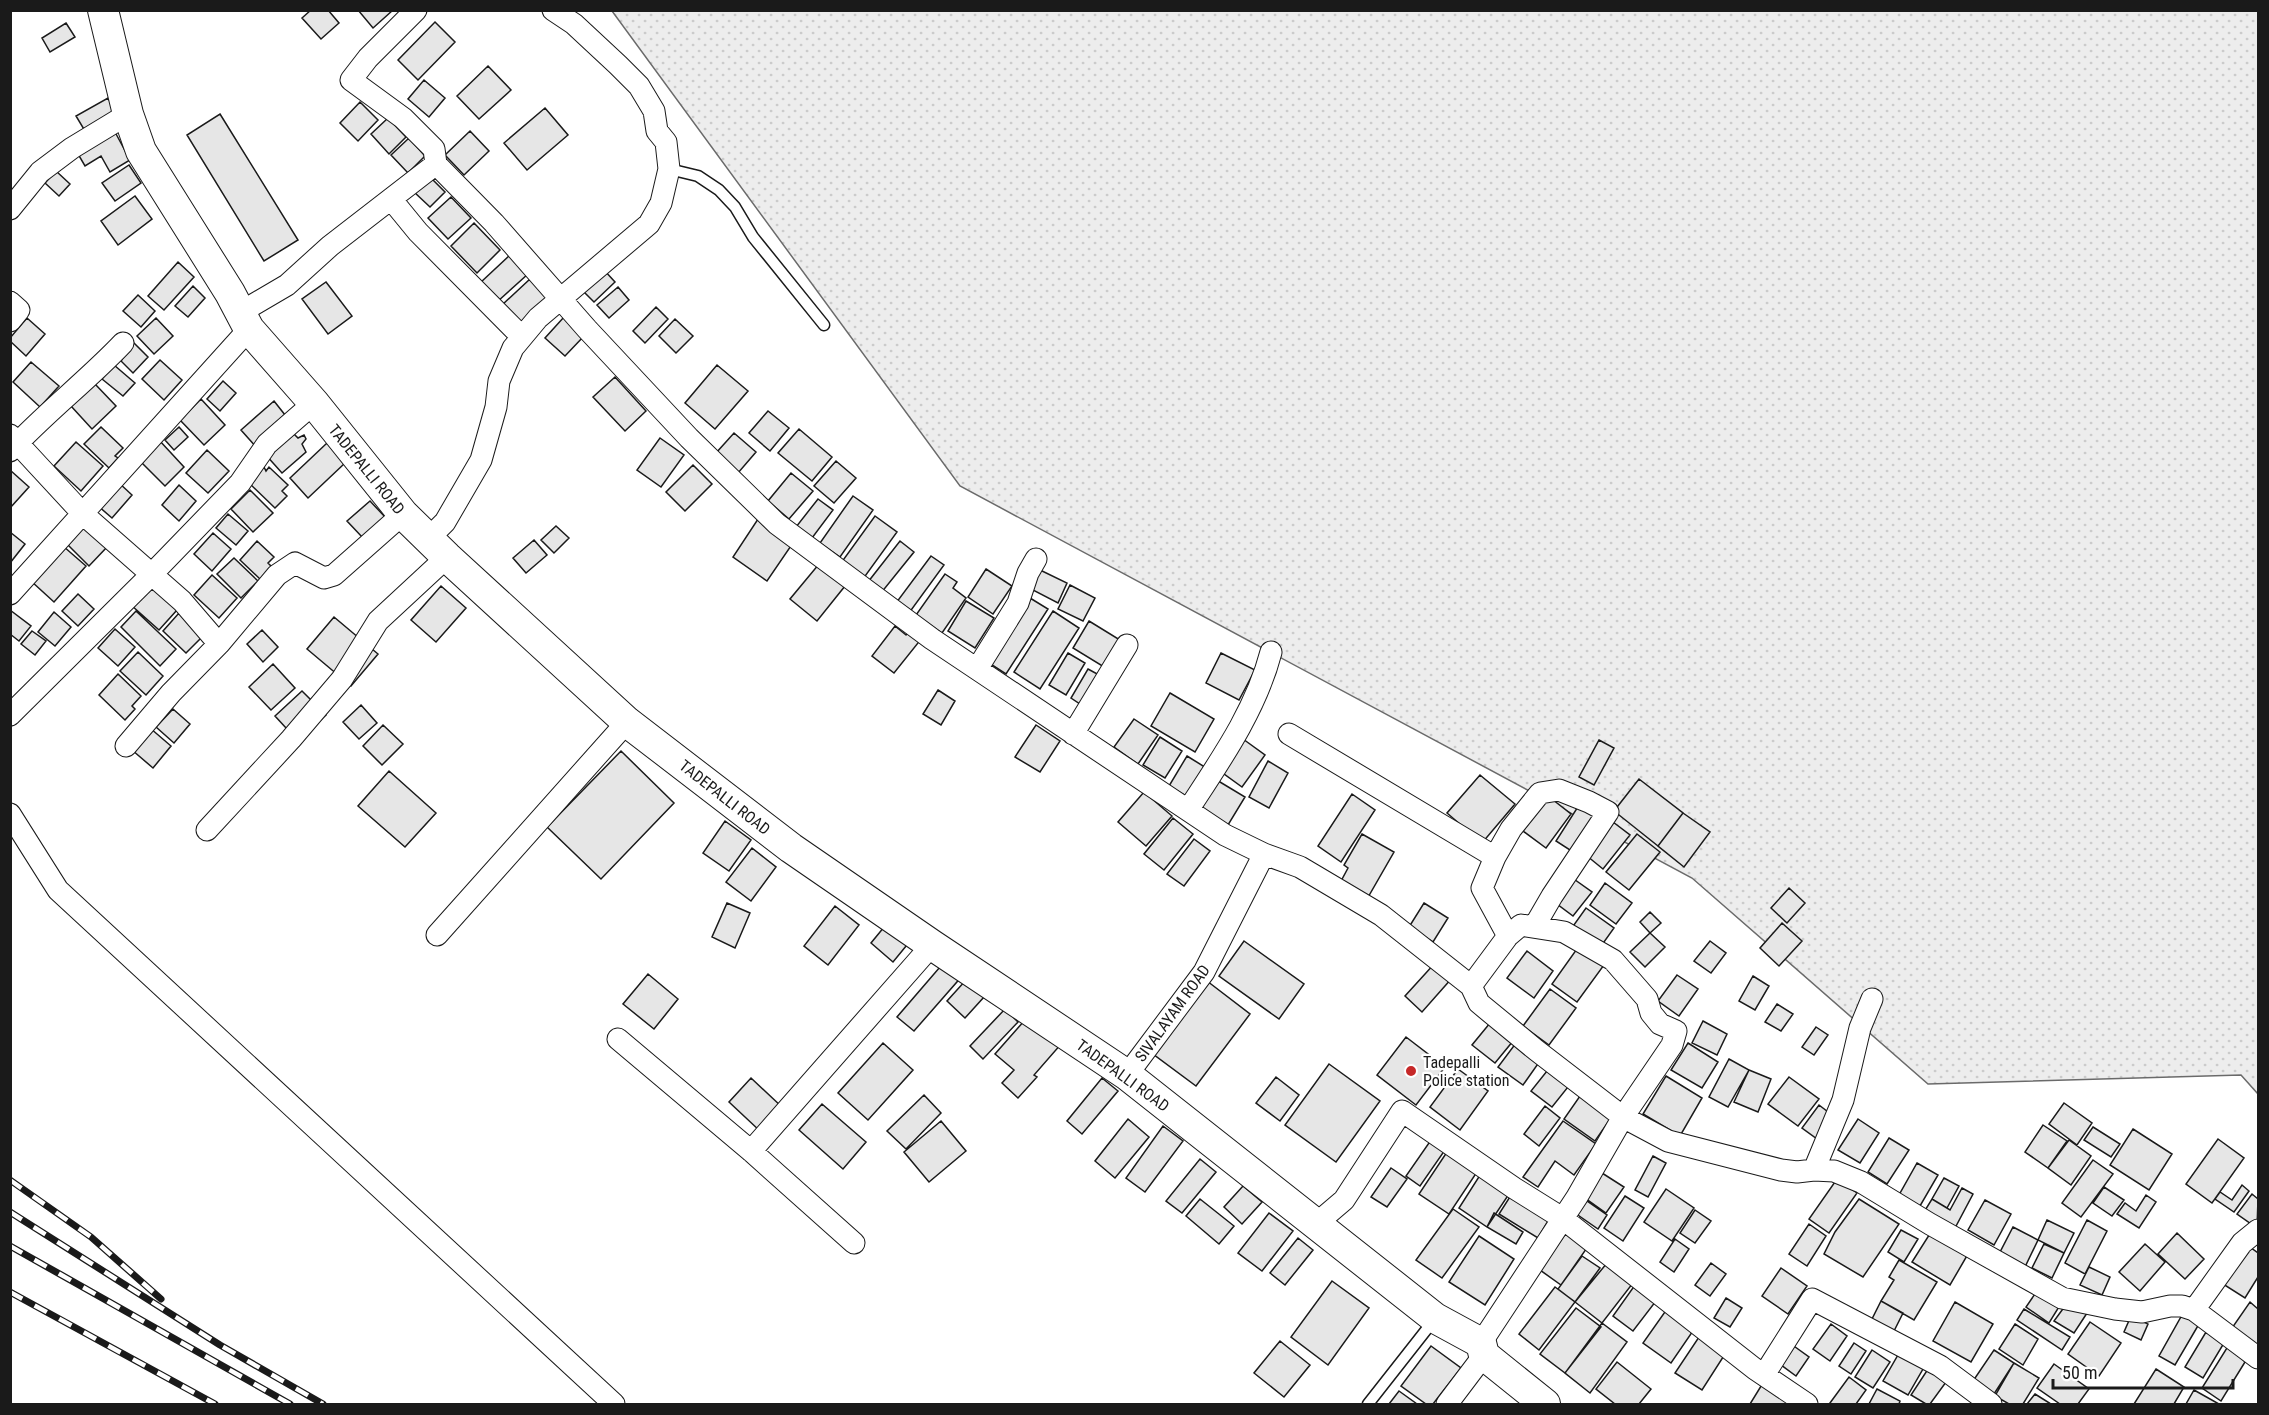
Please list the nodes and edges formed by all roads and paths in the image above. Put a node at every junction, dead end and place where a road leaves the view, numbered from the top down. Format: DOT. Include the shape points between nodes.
graph roads {
  1 [pos="103,10"];
  2 [pos="417,10"];
  3 [pos="553,10"];
  4 [pos="128,114"];
  5 [pos="436,164"];
  6 [pos="669,169"];
  7 [pos="391,199"];
  8 [pos="10,210"];
  9 [pos="560,300"];
  10 [pos="10,302"];
  11 [pos="245,320"];
  12 [pos="10,321"];
  13 [pos="824,325"];
  14 [pos="522,337"];
  15 [pos="123,343"];
  16 [pos="314,403"];
  17 [pos="13,442"];
  18 [pos="83,514"];
  19 [pos="403,514"];
  20 [pos="438,548"];
  21 [pos="1036,559"];
  22 [pos="151,575"];
  23 [pos="10,594"];
  24 [pos="219,644"];
  25 [pos="1127,645"];
  26 [pos="1270,652"];
  27 [pos="977,669"];
  28 [pos="10,715"];
  29 [pos="627,722"];
  30 [pos="1073,734"];
  31 [pos="1289,734"];
  32 [pos="126,746"];
  33 [pos="1188,810"];
  34 [pos="10,814"];
  35 [pos="207,831"];
  36 [pos="1264,854"];
  37 [pos="1495,857"];
  38 [pos="1534,927"];
  39 [pos="437,935"];
  40 [pos="1508,936"];
  41 [pos="932,945"];
  42 [pos="1471,986"];
  43 [pos="1872,999"];
  44 [pos="618,1039"];
  45 [pos="1127,1075"];
  46 [pos="1623,1117"];
  47 [pos="751,1152"];
  48 [pos="1815,1170"];
  49 [pos="1562,1218"];
  50 [pos="1317,1223"];
  51 [pos="2259,1230"];
  52 [pos="854,1243"];
  53 [pos="2194,1310"];
  54 [pos="1435,1318"];
  55 [pos="1482,1349"];
  56 [pos="2259,1358"];
  57 [pos="1764,1375"];
  58 [pos="614,1404"];
  59 [pos="1368,1404"];
  60 [pos="1448,1404"];
  61 [pos="1545,1404"];
  62 [pos="1807,1404"];
  63 [pos="1991,1404"];
  1 -- 4 [label="street, TADEPALLI ROAD"];
  2 -- 5 [label="street" via="351,80 403,118 434,149"];
  3 -- 6 [label="street" via="574,24 639,86 654,111 657,131 666,142"];
  4 -- 8 [label="street" via="40,172"];
  4 -- 11 [label="street, TADEPALLI ROAD" via="141,152"];
  5 -- 7 [label="street"];
  5 -- 9 [label="street" via="494,223"];
  6 -- 9 [label="street" via="661,203 649,224"];
  6 -- 13 [label="lane" via="698,176 719,190"];
  7 -- 11 [label="street"];
  7 -- 14 [label="street" via="418,232"];
  9 -- 14 [label="street"];
  9 -- 27 [label="street" via="689,438 777,524"];
  10 -- 12 [label="street" via="19,310"];
  11 -- 16 [label="street, TADEPALLI ROAD"];
  11 -- 18 [label="street"];
  14 -- 20 [label="street" via="508,357 499,381 481,460 445,522"];
  15 -- 17 [label="street"];
  16 -- 19 [label="street, TADEPALLI ROAD"];
  16 -- 22 [label="street" via="267,444 240,483"];
  17 -- 18 [label="street"];
  18 -- 22 [label="street"];
  18 -- 23 [label="street"];
  19 -- 20 [label="street, TADEPALLI ROAD"];
  19 -- 24 [label="street" via="334,575 324,578 295,563 277,575"];
  20 -- 29 [label="street, TADEPALLI ROAD"];
  20 -- 35 [label="street" via="378,621 342,679"];
  21 -- 27 [label="street" via="1018,603"];
  22 -- 24 [label="street" via="182,601"];
  22 -- 28 [label="street"];
  24 -- 32 [label="street"];
  25 -- 30 [label="street"];
  26 -- 33 [label="street" via="1265,674 1241,725"];
  27 -- 30 [label="street"];
  29 -- 39 [label="street"];
  29 -- 41 [label="street, TADEPALLI ROAD" via="791,848"];
  30 -- 33 [label="street"];
  31 -- 37 [label="street"];
  33 -- 36 [label="street"];
  34 -- 58 [label="street" via="58,890"];
  36 -- 42 [label="street" via="1300,867 1381,915"];
  36 -- 45 [label="street, SIVALAYAM ROAD" via="1204,972"];
  37 -- 38 [label="street" via="1511,829 1540,793 1559,790 1608,812"];
  37 -- 40 [label="street" via="1482,888"];
  38 -- 40 [label="street" via="1521,925"];
  38 -- 46 [label="street" via="1564,932 1613,960 1647,999 1660,1024 1676,1031 1672,1045"];
  40 -- 42 [label="street"];
  41 -- 45 [label="street, TADEPALLI ROAD"];
  41 -- 47 [label="street"];
  42 -- 46 [label="street" via="1479,1002"];
  43 -- 48 [label="street" via="1860,1028 1844,1100"];
  44 -- 47 [label="street"];
  45 -- 50 [label="street, TADEPALLI ROAD"];
  46 -- 48 [label="street" via="1668,1141 1781,1170"];
  46 -- 49 [label="street"];
  47 -- 52 [label="street"];
  48 -- 53 [label="street" via="1834,1171 1861,1182 2062,1298 2142,1312 2170,1305"];
  49 -- 50 [label="street" via="1402,1111 1344,1200"];
  49 -- 55 [label="street"];
  49 -- 57 [label="street"];
  50 -- 54 [label="street, TADEPALLI ROAD"];
  51 -- 53 [label="street" via="2242,1243"];
  53 -- 56 [label="street"];
  54 -- 55 [label="street, TADEPALLI ROAD"];
  54 -- 59 [label="lane"];
  55 -- 60 [label="street"];
  55 -- 61 [label="street, TADEPALLI ROAD"];
  57 -- 62 [label="street"];
  57 -- 63 [label="street" via="1812,1299 1941,1366"];
}
